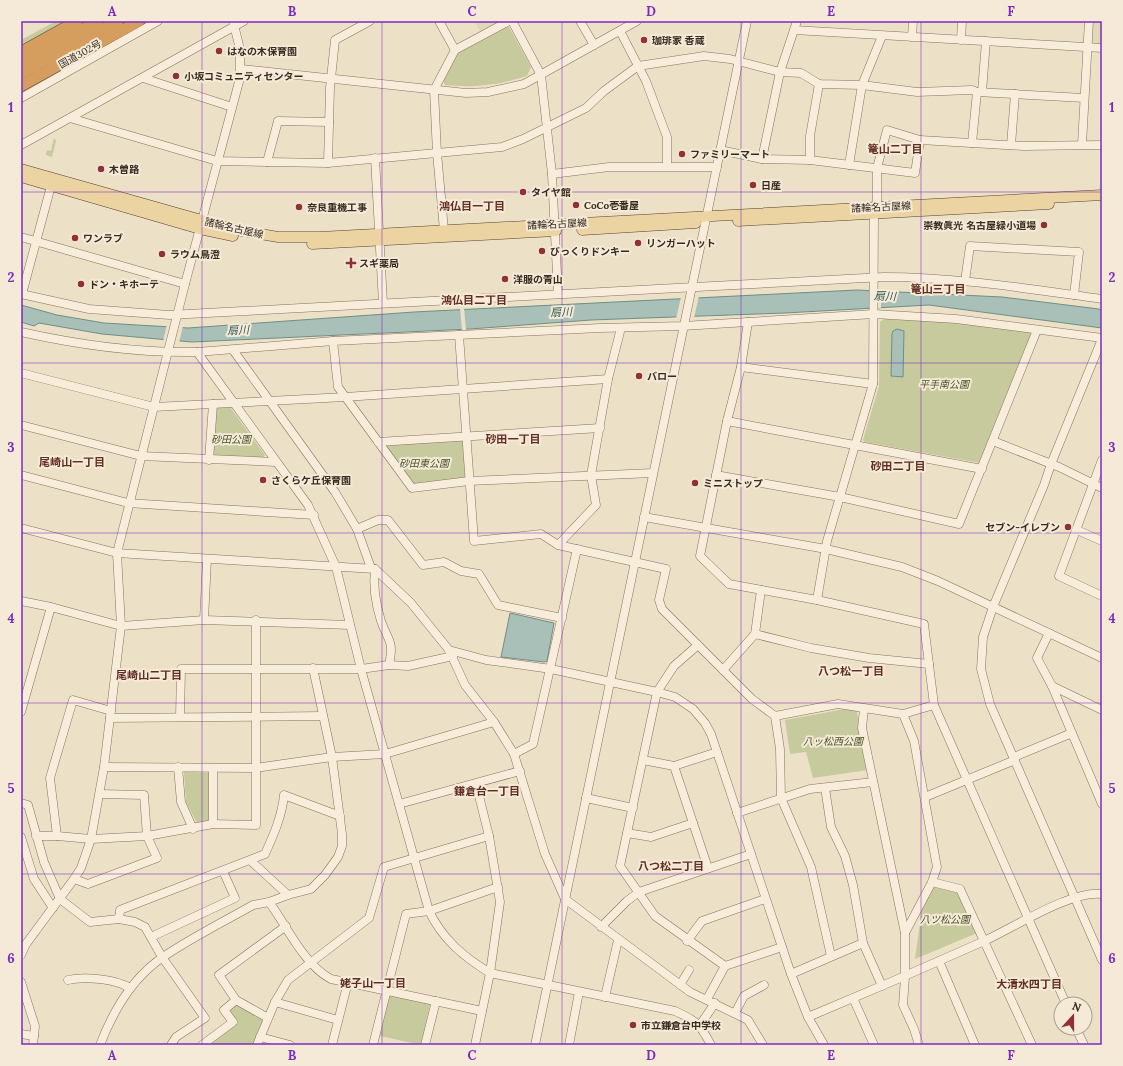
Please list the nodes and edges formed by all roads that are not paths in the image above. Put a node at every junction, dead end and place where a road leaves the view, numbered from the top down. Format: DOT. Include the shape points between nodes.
graph roads {
  1 [pos="76,21"];
  2 [pos="98,21"];
  3 [pos="118,21"];
  4 [pos="139,21"];
  5 [pos="158,21"];
  6 [pos="244,21"];
  7 [pos="370,21"];
  8 [pos="438,21"];
  9 [pos="509,21"];
  10 [pos="512,21"];
  11 [pos="580,21"];
  12 [pos="637,21"];
  13 [pos="747,21"];
  14 [pos="797,21"];
  15 [pos="913,21"];
  16 [pos="962,21"];
  17 [pos="1089,21"];
  18 [pos="234,24"];
  19 [pos="794,30"];
  20 [pos="620,31"];
  21 [pos="882,36"];
  22 [pos="912,37"];
  23 [pos="961,40"];
  24 [pos="986,41"];
  25 [pos="594,45"];
  26 [pos="1087,47"];
  27 [pos="1102,48"];
  28 [pos="455,50"];
  29 [pos="21,52"];
  30 [pos="738,61"];
  31 [pos="21,63"];
  32 [pos="638,66"];
  33 [pos="241,69"];
  34 [pos="780,72"];
  35 [pos="21,74"];
  36 [pos="541,75"];
  37 [pos="143,78"];
  38 [pos="330,79"];
  39 [pos="819,84"];
  40 [pos="862,85"];
  41 [pos="24,88"];
  42 [pos="434,90"];
  43 [pos="979,92"];
  44 [pos="1015,94"];
  45 [pos="21,98"];
  46 [pos="1084,98"];
  47 [pos="232,107"];
  48 [pos="70,118"];
  49 [pos="329,122"];
  50 [pos="547,127"];
  51 [pos="920,140"];
  52 [pos="972,143"];
  53 [pos="1082,144"];
  54 [pos="21,145"];
  55 [pos="1011,145"];
  56 [pos="1102,146"];
  57 [pos="720,150"];
  58 [pos="437,153"];
  59 [pos="375,158"];
  60 [pos="762,160"];
  61 [pos="810,160"];
  62 [pos="217,161"];
  63 [pos="267,162"];
  64 [pos="328,163"];
  65 [pos="849,165"];
  66 [pos="668,166"];
  67 [pos="717,167"];
  68 [pos="877,168"];
  69 [pos="21,169"];
  70 [pos="552,174"];
  71 [pos="21,177"];
  72 [pos="51,186"];
  73 [pos="1102,195"];
  74 [pos="1102,201"];
  75 [pos="875,211"];
  76 [pos="706,219"];
  77 [pos="201,225"];
  78 [pos="555,228"];
  79 [pos="444,230"];
  80 [pos="21,237"];
  81 [pos="380,237"];
  82 [pos="36,241"];
  83 [pos="873,277"];
  84 [pos="965,281"];
  85 [pos="185,284"];
  86 [pos="691,290"];
  87 [pos="21,294"];
  88 [pos="558,294"];
  89 [pos="1074,295"];
  90 [pos="1102,299"];
  91 [pos="384,303"];
  92 [pos="874,311"];
  93 [pos="177,318"];
  94 [pos="684,322"];
  95 [pos="748,322"];
  96 [pos="621,328"];
  97 [pos="1037,330"];
  98 [pos="21,332"];
  99 [pos="459,335"];
  100 [pos="1102,339"];
  101 [pos="333,342"];
  102 [pos="169,350"];
  103 [pos="233,350"];
  104 [pos="197,352"];
  105 [pos="741,367"];
  106 [pos="21,374"];
  107 [pos="608,380"];
  108 [pos="873,384"];
  109 [pos="463,389"];
  110 [pos="345,397"];
  111 [pos="268,400"];
  112 [pos="232,402"];
  113 [pos="212,404"];
  114 [pos="154,407"];
  115 [pos="727,421"];
  116 [pos="21,425"];
  117 [pos="600,428"];
  118 [pos="466,436"];
  119 [pos="993,441"];
  120 [pos="378,442"];
  121 [pos="856,445"];
  122 [pos="141,456"];
  123 [pos="209,460"];
  124 [pos="1102,460"];
  125 [pos="276,462"];
  126 [pos="1051,464"];
  127 [pos="982,469"];
  128 [pos="653,473"];
  129 [pos="21,475"];
  130 [pos="591,475"];
  131 [pos="716,475"];
  132 [pos="469,481"];
  133 [pos="1098,486"];
  134 [pos="840,497"];
  135 [pos="128,503"];
  136 [pos="314,515"];
  137 [pos="644,517"];
  138 [pos="21,528"];
  139 [pos="706,528"];
  140 [pos="357,529"];
  141 [pos="1077,530"];
  142 [pos="1102,541"];
  143 [pos="558,545"];
  144 [pos="577,549"];
  145 [pos="826,549"];
  146 [pos="117,553"];
  147 [pos="207,558"];
  148 [pos="635,562"];
  149 [pos="336,567"];
  150 [pos="373,569"];
  151 [pos="761,590"];
  152 [pos="1102,596"];
  153 [pos="817,600"];
  154 [pos="21,601"];
  155 [pos="51,607"];
  156 [pos="993,607"];
  157 [pos="562,618"];
  158 [pos="204,620"];
  159 [pos="256,620"];
  160 [pos="350,625"];
  161 [pos="121,626"];
  162 [pos="1049,633"];
  163 [pos="755,634"];
  164 [pos="698,644"];
  165 [pos="452,653"];
  166 [pos="1102,658"];
  167 [pos="929,664"];
  168 [pos="389,665"];
  169 [pos="256,668"];
  170 [pos="314,668"];
  171 [pos="361,669"];
  172 [pos="551,669"];
  173 [pos="723,670"];
  174 [pos="611,681"];
  175 [pos="1052,686"];
  176 [pos="24,690"];
  177 [pos="657,692"];
  178 [pos="934,705"];
  179 [pos="864,709"];
  180 [pos="1102,710"];
  181 [pos="21,712"];
  182 [pos="111,714"];
  183 [pos="903,714"];
  184 [pos="323,716"];
  185 [pos="775,716"];
  186 [pos="180,717"];
  187 [pos="255,717"];
  188 [pos="494,722"];
  189 [pos="1072,733"];
  190 [pos="717,752"];
  191 [pos="385,754"];
  192 [pos="514,754"];
  193 [pos="332,757"];
  194 [pos="1014,758"];
  195 [pos="643,760"];
  196 [pos="674,766"];
  197 [pos="104,767"];
  198 [pos="178,767"];
  199 [pos="213,768"];
  200 [pos="255,768"];
  201 [pos="520,772"];
  202 [pos="967,778"];
  203 [pos="1091,778"];
  204 [pos="873,782"];
  205 [pos="1102,782"];
  206 [pos="476,784"];
  207 [pos="825,788"];
  208 [pos="100,794"];
  209 [pos="925,797"];
  210 [pos="586,798"];
  211 [pos="781,798"];
  212 [pos="21,802"];
  213 [pos="399,804"];
  214 [pos="1102,804"];
  215 [pos="633,808"];
  216 [pos="737,813"];
  217 [pos="340,816"];
  218 [pos="693,823"];
  219 [pos="213,824"];
  220 [pos="193,829"];
  221 [pos="627,833"];
  222 [pos="36,834"];
  223 [pos="58,836"];
  224 [pos="147,836"];
  225 [pos="489,836"];
  226 [pos="21,837"];
  227 [pos="91,839"];
  228 [pos="751,854"];
  229 [pos="414,858"];
  230 [pos="251,861"];
  231 [pos="708,868"];
  232 [pos="223,871"];
  233 [pos="74,879"];
  234 [pos="932,882"];
  235 [pos="498,887"];
  236 [pos="639,892"];
  237 [pos="1102,894"];
  238 [pos="288,895"];
  239 [pos="1075,898"];
  240 [pos="60,899"];
  241 [pos="565,899"];
  242 [pos="765,899"];
  243 [pos="269,902"];
  244 [pos="53,908"];
  245 [pos="429,911"];
  246 [pos="1028,918"];
  247 [pos="119,919"];
  248 [pos="286,926"];
  249 [pos="601,927"];
  250 [pos="905,933"];
  251 [pos="151,937"];
  252 [pos="618,940"];
  253 [pos="687,941"];
  254 [pos="24,942"];
  255 [pos="984,942"];
  256 [pos="863,943"];
  257 [pos="782,947"];
  258 [pos="21,955"];
  259 [pos="831,956"];
  260 [pos="162,957"];
  261 [pos="1102,960"];
  262 [pos="939,961"];
  263 [pos="310,962"];
  264 [pos="725,966"];
  265 [pos="689,970"];
  266 [pos="490,973"];
  267 [pos="791,974"];
  268 [pos="906,977"];
  269 [pos="68,980"];
  270 [pos="21,982"];
  271 [pos="348,982"];
  272 [pos="680,985"];
  273 [pos="764,985"];
  274 [pos="548,986"];
  275 [pos="882,986"];
  276 [pos="130,988"];
  277 [pos="386,990"];
  278 [pos="580,992"];
  279 [pos="1062,996"];
  280 [pos="605,997"];
  281 [pos="853,998"];
  282 [pos="236,1000"];
  283 [pos="707,1000"];
  284 [pos="436,1001"];
  285 [pos="275,1002"];
  286 [pos="715,1003"];
  287 [pos="24,1004"];
  288 [pos="482,1011"];
  289 [pos="734,1013"];
  290 [pos="808,1017"];
  291 [pos="268,1018"];
  292 [pos="338,1020"];
  293 [pos="700,1025"];
  294 [pos="21,1034"];
  295 [pos="34,1036"];
  296 [pos="259,1041"];
  297 [pos="33,1045"];
  298 [pos="100,1045"];
  299 [pos="171,1045"];
  300 [pos="202,1045"];
  301 [pos="290,1045"];
  302 [pos="332,1045"];
  303 [pos="375,1045"];
  304 [pos="425,1045"];
  305 [pos="475,1045"];
  306 [pos="535,1045"];
  307 [pos="569,1045"];
  308 [pos="711,1045"];
  309 [pos="762,1045"];
  310 [pos="824,1045"];
  311 [pos="874,1045"];
  312 [pos="919,1045"];
  313 [pos="975,1045"];
  314 [pos="1032,1045"];
  1 -- 29 [label="highway"];
  2 -- 31 [label="highway"];
  3 -- 35 [label="highway"];
  4 -- 41 [label="highway, 国道302号"];
  5 -- 41 [label="street"];
  6 -- 18 [label="street"];
  7 -- 38 [label="street" via="335,40"];
  8 -- 28 [label="street"];
  9 -- 28 [label="street"];
  10 -- 36 [label="street"];
  11 -- 25 [label="street"];
  12 -- 20 [label="street"];
  13 -- 30 [label="street"];
  14 -- 19 [label="street"];
  15 -- 22 [label="street"];
  16 -- 23 [label="street"];
  17 -- 26 [label="street"];
  18 -- 33 [label="street" via="240,49"];
  18 -- 37 [label="street"];
  19 -- 21 [label="street"];
  19 -- 34 [label="street"];
  20 -- 25 [label="street"];
  20 -- 32 [label="street"];
  21 -- 22 [label="street"];
  21 -- 40 [label="street"];
  22 -- 23 [label="street"];
  23 -- 24 [label="street"];
  24 -- 26 [label="street"];
  24 -- 43 [label="street"];
  25 -- 36 [label="street"];
  26 -- 27 [label="street"];
  26 -- 46 [label="street"];
  28 -- 42 [label="street"];
  30 -- 32 [label="street" via="704,56"];
  30 -- 34 [label="street"];
  30 -- 57 [label="street"];
  32 -- 50 [label="street" via="586,108"];
  32 -- 66 [label="street" via="667,137"];
  33 -- 38 [label="street"];
  33 -- 47 [label="street"];
  34 -- 39 [label="street" via="801,73"];
  34 -- 60 [label="street"];
  36 -- 42 [label="street" via="524,84 488,92"];
  36 -- 50 [label="street"];
  37 -- 47 [label="street"];
  37 -- 48 [label="street"];
  38 -- 42 [label="street"];
  38 -- 49 [label="street"];
  39 -- 40 [label="street"];
  39 -- 61 [label="street" via="810,136"];
  40 -- 43 [label="street" via="917,92"];
  40 -- 65 [label="street"];
  41 -- 45 [label="street"];
  42 -- 58 [label="street"];
  43 -- 44 [label="street"];
  43 -- 52 [label="street"];
  44 -- 46 [label="street"];
  44 -- 55 [label="street"];
  46 -- 53 [label="street"];
  47 -- 62 [label="street"];
  48 -- 54 [label="street"];
  48 -- 62 [label="street"];
  49 -- 63 [label="street" via="278,121"];
  49 -- 64 [label="street"];
  50 -- 58 [label="street" via="502,146"];
  50 -- 70 [label="street"];
  51 -- 52 [label="street"];
  51 -- 68 [label="street" via="915,173"];
  51 -- 68 [label="street" via="887,130"];
  52 -- 55 [label="street"];
  53 -- 55 [label="street"];
  53 -- 56 [label="street"];
  57 -- 60 [label="street"];
  57 -- 67 [label="street"];
  58 -- 59 [label="street"];
  58 -- 79 [label="street"];
  59 -- 64 [label="street"];
  59 -- 81 [label="street"];
  60 -- 61 [label="street"];
  61 -- 65 [label="street"];
  62 -- 63 [label="street"];
  62 -- 77 [label="street"];
  63 -- 64 [label="street"];
  65 -- 68 [label="street"];
  66 -- 67 [label="street"];
  66 -- 70 [label="street" via="609,167"];
  67 -- 76 [label="street"];
  68 -- 75 [label="street"];
  69 -- 77 [label="main road, 諸輪名古屋線"];
  70 -- 78 [label="street"];
  71 -- 72 [label="main road, 諸輪名古屋線"];
  72 -- 77 [label="main road, 諸輪名古屋線"];
  72 -- 82 [label="street"];
  73 -- 75 [label="main road, 諸輪名古屋線"];
  74 -- 75 [label="main road, 諸輪名古屋線"];
  75 -- 76 [label="main road, 諸輪名古屋線"];
  75 -- 83 [label="street"];
  76 -- 78 [label="main road, 諸輪名古屋線"];
  76 -- 86 [label="street"];
  77 -- 81 [label="main road, 諸輪名古屋線" via="235,237 278,243 329,244"];
  77 -- 85 [label="street"];
  78 -- 79 [label="main road, 諸輪名古屋線"];
  78 -- 81 [label="main road, 諸輪名古屋線"];
  78 -- 88 [label="street"];
  79 -- 81 [label="main road, 諸輪名古屋線"];
  80 -- 82 [label="street"];
  81 -- 91 [label="street"];
  82 -- 85 [label="street"];
  82 -- 87 [label="street"];
  83 -- 84 [label="street" via="921,277"];
  83 -- 86 [label="street"];
  83 -- 92 [label="street"];
  84 -- 89 [label="street"];
  84 -- 89 [label="street" via="970,246 1079,252"];
  85 -- 93 [label="street"];
  86 -- 88 [label="street"];
  86 -- 94 [label="street"];
  87 -- 93 [label="street" via="96,310"];
  88 -- 91 [label="street"];
  89 -- 90 [label="street"];
  91 -- 93 [label="street"];
  92 -- 95 [label="street"];
  92 -- 97 [label="street"];
  92 -- 108 [label="street"];
  93 -- 102 [label="street"];
  94 -- 95 [label="street"];
  94 -- 96 [label="street"];
  94 -- 128 [label="street"];
  95 -- 105 [label="street"];
  96 -- 99 [label="street"];
  96 -- 107 [label="street"];
  97 -- 100 [label="street"];
  97 -- 119 [label="street"];
  98 -- 102 [label="street" via="130,351"];
  99 -- 101 [label="street"];
  99 -- 109 [label="street"];
  100 -- 126 [label="street"];
  101 -- 103 [label="street"];
  101 -- 110 [label="street" via="338,388"];
  102 -- 104 [label="street"];
  102 -- 114 [label="street"];
  103 -- 104 [label="street"];
  103 -- 111 [label="street"];
  104 -- 112 [label="street"];
  105 -- 108 [label="street"];
  105 -- 115 [label="street"];
  106 -- 114 [label="street"];
  107 -- 109 [label="street"];
  107 -- 117 [label="street"];
  108 -- 121 [label="street"];
  109 -- 110 [label="street"];
  109 -- 118 [label="street"];
  110 -- 111 [label="street"];
  110 -- 120 [label="street"];
  111 -- 112 [label="street"];
  111 -- 140 [label="street" via="335,492"];
  112 -- 113 [label="street"];
  112 -- 125 [label="street"];
  113 -- 114 [label="street"];
  113 -- 123 [label="street"];
  114 -- 122 [label="street"];
  115 -- 121 [label="street"];
  115 -- 131 [label="street"];
  116 -- 122 [label="street"];
  117 -- 118 [label="street"];
  117 -- 130 [label="street"];
  118 -- 120 [label="street"];
  118 -- 132 [label="street"];
  119 -- 126 [label="street"];
  119 -- 127 [label="street"];
  120 -- 132 [label="street" via="412,488"];
  121 -- 127 [label="street"];
  121 -- 134 [label="street"];
  122 -- 123 [label="street"];
  122 -- 135 [label="street"];
  123 -- 125 [label="street"];
  124 -- 133 [label="street"];
  125 -- 136 [label="street"];
  126 -- 133 [label="street"];
  126 -- 156 [label="street"];
  127 -- 134 [label="street" via="959,524"];
  128 -- 130 [label="street"];
  128 -- 137 [label="street"];
  129 -- 135 [label="street"];
  130 -- 132 [label="street"];
  130 -- 143 [label="street" via="596,505"];
  131 -- 134 [label="street"];
  131 -- 139 [label="street"];
  132 -- 143 [label="street" via="474,541 540,534"];
  133 -- 141 [label="street"];
  134 -- 145 [label="street"];
  135 -- 136 [label="street"];
  135 -- 146 [label="street"];
  136 -- 149 [label="street"];
  137 -- 139 [label="street"];
  137 -- 148 [label="street"];
  138 -- 146 [label="street"];
  139 -- 145 [label="street"];
  139 -- 151 [label="street" via="700,556 729,584"];
  140 -- 150 [label="street"];
  140 -- 157 [label="street" via="378,520 388,520 423,565 444,562 461,570 479,574 498,605"];
  141 -- 142 [label="street"];
  141 -- 152 [label="street" via="1058,576"];
  143 -- 144 [label="street"];
  144 -- 148 [label="street"];
  144 -- 157 [label="street"];
  145 -- 153 [label="street"];
  145 -- 156 [label="street" via="902,567"];
  146 -- 147 [label="street"];
  146 -- 161 [label="street"];
  147 -- 149 [label="street"];
  147 -- 158 [label="street"];
  148 -- 164 [label="street" via="666,569 659,605"];
  148 -- 174 [label="street"];
  149 -- 150 [label="street"];
  149 -- 160 [label="street"];
  150 -- 165 [label="street" via="411,603"];
  150 -- 168 [label="street" via="381,621 392,650"];
  151 -- 153 [label="street"];
  151 -- 163 [label="street"];
  153 -- 167 [label="street" via="924,624"];
  154 -- 155 [label="street"];
  155 -- 161 [label="street"];
  155 -- 176 [label="street"];
  156 -- 162 [label="street"];
  156 -- 194 [label="street" via="983,637 981,669 990,704"];
  157 -- 172 [label="street"];
  158 -- 159 [label="street"];
  158 -- 161 [label="street"];
  159 -- 160 [label="street"];
  159 -- 169 [label="street"];
  160 -- 171 [label="street"];
  161 -- 182 [label="street"];
  162 -- 166 [label="street"];
  162 -- 175 [label="street" via="1037,658"];
  163 -- 167 [label="street" via="811,648 869,658"];
  163 -- 173 [label="street"];
  164 -- 173 [label="street"];
  164 -- 177 [label="street" via="674,666"];
  165 -- 168 [label="street" via="408,666"];
  165 -- 172 [label="street"];
  165 -- 188 [label="street" via="465,685"];
  167 -- 178 [label="street"];
  168 -- 171 [label="street"];
  169 -- 170 [label="street"];
  169 -- 186 [label="street" via="181,669"];
  169 -- 187 [label="street"];
  170 -- 171 [label="street"];
  170 -- 184 [label="street"];
  171 -- 191 [label="street"];
  172 -- 174 [label="street"];
  172 -- 192 [label="street" via="533,744"];
  173 -- 185 [label="street" via="752,699"];
  174 -- 177 [label="street"];
  174 -- 210 [label="street"];
  175 -- 180 [label="street"];
  175 -- 189 [label="street"];
  176 -- 181 [label="street"];
  177 -- 190 [label="street" via="675,698 694,709 705,723"];
  177 -- 195 [label="street"];
  178 -- 183 [label="street"];
  178 -- 202 [label="street"];
  179 -- 183 [label="street"];
  179 -- 185 [label="street" via="838,704"];
  179 -- 204 [label="street" via="862,728"];
  182 -- 186 [label="street"];
  182 -- 197 [label="street"];
  182 -- 223 [label="street" via="73,700 50,778"];
  183 -- 209 [label="street" via="914,741"];
  184 -- 187 [label="street"];
  184 -- 193 [label="street"];
  185 -- 211 [label="street" via="780,749"];
  186 -- 187 [label="street"];
  187 -- 200 [label="street"];
  188 -- 191 [label="street"];
  188 -- 192 [label="street"];
  189 -- 194 [label="street"];
  189 -- 203 [label="street"];
  190 -- 196 [label="street"];
  190 -- 216 [label="street"];
  191 -- 193 [label="street"];
  191 -- 213 [label="street"];
  192 -- 201 [label="street"];
  193 -- 200 [label="street"];
  193 -- 217 [label="street"];
  194 -- 202 [label="street"];
  194 -- 239 [label="street"];
  195 -- 196 [label="street"];
  195 -- 215 [label="street"];
  196 -- 218 [label="street"];
  197 -- 198 [label="street"];
  197 -- 208 [label="street"];
  198 -- 199 [label="street"];
  198 -- 220 [label="street" via="181,802"];
  199 -- 200 [label="street"];
  199 -- 219 [label="street"];
  200 -- 219 [label="street" via="256,825"];
  201 -- 206 [label="street"];
  201 -- 241 [label="street" via="545,854"];
  202 -- 209 [label="street"];
  202 -- 246 [label="street"];
  203 -- 205 [label="street"];
  203 -- 214 [label="street"];
  204 -- 207 [label="street"];
  204 -- 250 [label="street"];
  206 -- 213 [label="street"];
  206 -- 225 [label="street"];
  207 -- 211 [label="street" via="810,789"];
  207 -- 256 [label="street" via="831,827 845,856 853,885"];
  208 -- 224 [label="street" via="144,795"];
  208 -- 227 [label="street"];
  209 -- 234 [label="street" via="937,867"];
  210 -- 215 [label="street"];
  210 -- 241 [label="street"];
  211 -- 216 [label="street"];
  211 -- 259 [label="street" via="811,867"];
  212 -- 222 [label="street" via="28,805"];
  213 -- 229 [label="street"];
  215 -- 221 [label="street"];
  216 -- 228 [label="street"];
  217 -- 230 [label="street" via="284,795 277,828 265,854"];
  217 -- 238 [label="street" via="342,846 338,857 325,876 311,889"];
  218 -- 221 [label="street" via="651,837"];
  218 -- 231 [label="street"];
  219 -- 220 [label="street"];
  220 -- 224 [label="street"];
  221 -- 236 [label="street" via="620,866"];
  222 -- 223 [label="street"];
  222 -- 226 [label="street"];
  222 -- 240 [label="street" via="44,862"];
  223 -- 227 [label="street"];
  224 -- 227 [label="street"];
  224 -- 233 [label="street" via="156,858 88,884"];
  225 -- 229 [label="street"];
  225 -- 235 [label="street"];
  226 -- 244 [label="street" via="34,879"];
  227 -- 233 [label="street" via="81,868"];
  228 -- 231 [label="street"];
  228 -- 242 [label="street"];
  229 -- 245 [label="street"];
  229 -- 263 [label="street" via="384,867 369,918"];
  230 -- 232 [label="street"];
  230 -- 238 [label="street"];
  231 -- 236 [label="street"];
  232 -- 247 [label="street" via="120,910"];
  232 -- 251 [label="street" via="235,898"];
  233 -- 240 [label="street"];
  234 -- 250 [label="street"];
  234 -- 255 [label="street" via="960,889"];
  235 -- 245 [label="street"];
  235 -- 266 [label="street" via="500,902"];
  236 -- 249 [label="street"];
  236 -- 253 [label="street" via="655,916"];
  237 -- 239 [label="street"];
  238 -- 243 [label="street"];
  239 -- 246 [label="street"];
  239 -- 261 [label="street"];
  240 -- 244 [label="street"];
  240 -- 247 [label="street" via="90,922"];
  241 -- 249 [label="street"];
  241 -- 274 [label="street"];
  242 -- 253 [label="street" via="702,921"];
  242 -- 257 [label="street"];
  243 -- 248 [label="street"];
  243 -- 260 [label="street" via="253,905"];
  244 -- 254 [label="street"];
  245 -- 266 [label="street" via="454,947 467,959"];
  245 -- 277 [label="street" via="406,914"];
  246 -- 255 [label="street"];
  246 -- 279 [label="street"];
  247 -- 251 [label="street" via="136,922 145,927"];
  248 -- 263 [label="street"];
  248 -- 282 [label="street" via="219,975"];
  249 -- 252 [label="street"];
  250 -- 268 [label="street"];
  251 -- 260 [label="street"];
  252 -- 272 [label="street"];
  252 -- 280 [label="street"];
  253 -- 264 [label="street"];
  254 -- 258 [label="street"];
  255 -- 262 [label="street"];
  255 -- 314 [label="street"];
  256 -- 259 [label="street"];
  256 -- 275 [label="street"];
  257 -- 264 [label="street"];
  257 -- 267 [label="street"];
  259 -- 267 [label="street"];
  260 -- 276 [label="street"];
  260 -- 299 [label="street" via="205,1018 176,1037"];
  262 -- 268 [label="street"];
  262 -- 313 [label="street"];
  263 -- 271 [label="street" via="322,974"];
  263 -- 285 [label="street" via="288,980"];
  264 -- 283 [label="street"];
  265 -- 272 [label="street"];
  266 -- 274 [label="street"];
  266 -- 288 [label="street"];
  267 -- 290 [label="street"];
  268 -- 275 [label="street"];
  268 -- 312 [label="street" via="903,1005"];
  269 -- 276 [label="street" via="79,977 123,984"];
  270 -- 287 [label="street"];
  271 -- 277 [label="street"];
  271 -- 292 [label="street"];
  272 -- 283 [label="street"];
  273 -- 289 [label="street" via="744,996"];
  274 -- 278 [label="street"];
  274 -- 306 [label="street"];
  275 -- 281 [label="street"];
  276 -- 298 [label="street" via="114,1012"];
  277 -- 284 [label="street"];
  277 -- 303 [label="street"];
  278 -- 280 [label="street"];
  278 -- 307 [label="street"];
  280 -- 293 [label="street" via="675,1011"];
  281 -- 290 [label="street"];
  281 -- 311 [label="street"];
  282 -- 291 [label="street"];
  282 -- 300 [label="street" via="224,1010 233,1022"];
  283 -- 286 [label="street"];
  284 -- 288 [label="street"];
  284 -- 304 [label="street"];
  285 -- 291 [label="street"];
  285 -- 292 [label="street"];
  286 -- 289 [label="street"];
  286 -- 293 [label="street"];
  287 -- 295 [label="street" via="35,1026"];
  288 -- 305 [label="street"];
  289 -- 309 [label="street" via="748,1020"];
  290 -- 310 [label="street"];
  291 -- 296 [label="street"];
  292 -- 302 [label="street"];
  293 -- 308 [label="street"];
  294 -- 295 [label="street"];
  295 -- 297 [label="street"];
  296 -- 301 [label="street"];
}
